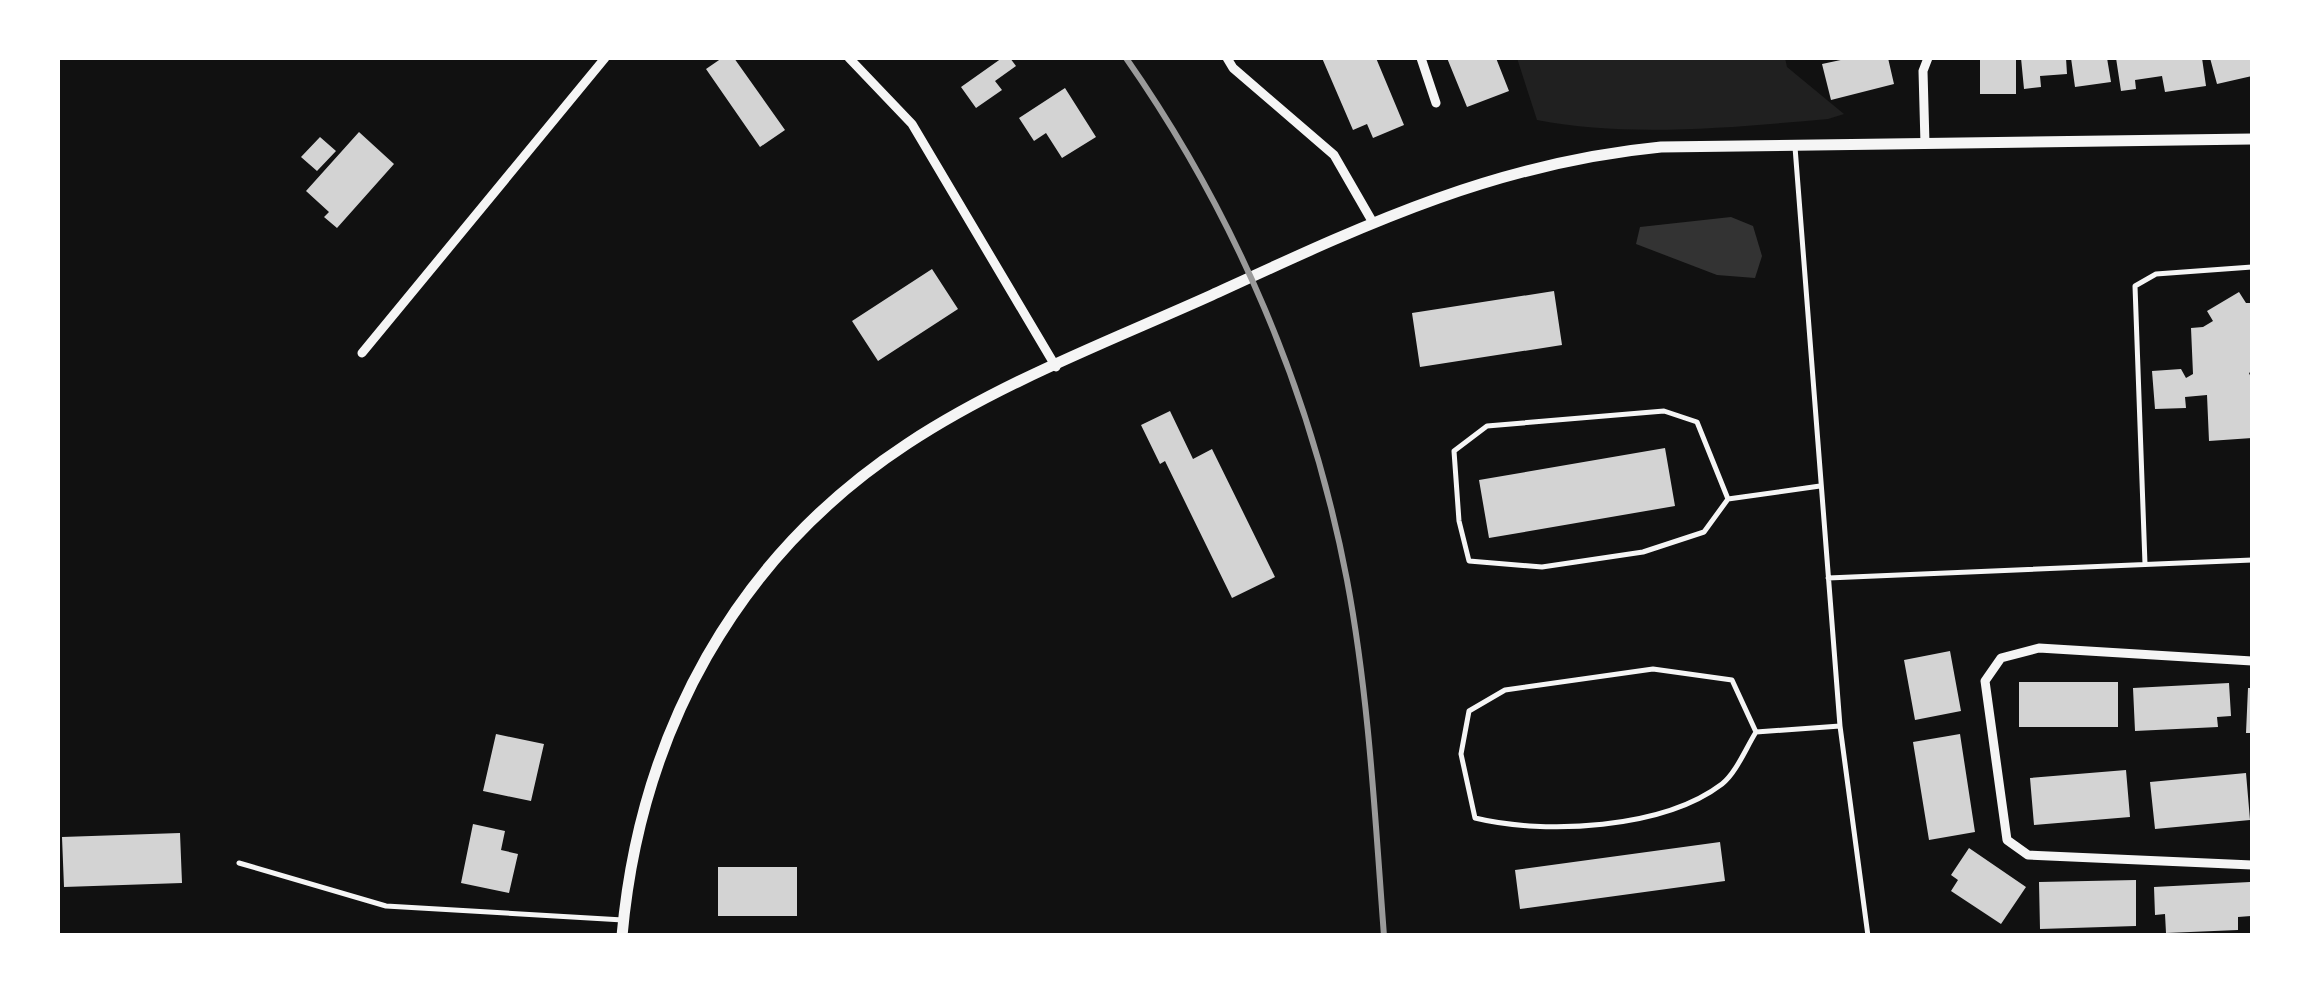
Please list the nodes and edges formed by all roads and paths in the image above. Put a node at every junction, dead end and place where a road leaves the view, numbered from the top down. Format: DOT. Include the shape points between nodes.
graph roads {
  1 [pos="605,58"];
  2 [pos="848,58"];
  3 [pos="1227,58"];
  4 [pos="1421,58"];
  5 [pos="1928,58"];
  6 [pos="1436,104"];
  7 [pos="2252,140"];
  8 [pos="1925,144"];
  9 [pos="1794,145"];
  10 [pos="1372,221"];
  11 [pos="2252,267"];
  12 [pos="362,352"];
  13 [pos="1056,366"];
  14 [pos="1820,486"];
  15 [pos="1728,498"];
  16 [pos="2252,560"];
  17 [pos="2146,564"];
  18 [pos="1828,578"];
  19 [pos="2252,661"];
  20 [pos="1840,726"];
  21 [pos="1756,732"];
  22 [pos="239,863"];
  23 [pos="2252,865"];
  24 [pos="623,920"];
  25 [pos="622,936"];
  26 [pos="1868,936"];
  1 -- 12 [label="street"];
  2 -- 13 [label="street" via="912,124"];
  3 -- 10 [label="street" via="1334,156"];
  4 -- 6 [label="street"];
  5 -- 8 [label="street"];
  7 -- 8 [label="street"];
  8 -- 9 [label="street"];
  9 -- 10 [label="street" via="1609,152 1444,193"];
  9 -- 14 [label="lane"];
  10 -- 13 [label="street"];
  11 -- 17 [label="lane" via="2156,274 2135,286"];
  13 -- 24 [label="street" via="953,416 881,462 812,519 751,588 698,673 658,756 626,880"];
  14 -- 15 [label="lane"];
  14 -- 18 [label="lane"];
  15 -- 15 [label="lane" via="1698,422 1664,411 1487,426 1454,451 1468,561 1542,567 1644,552 1704,532"];
  16 -- 17 [label="lane"];
  17 -- 18 [label="lane"];
  18 -- 20 [label="lane"];
  19 -- 23 [label="street" via="2039,648 2002,658 1985,681 2007,840 2017,848 2028,854"];
  20 -- 21 [label="lane"];
  20 -- 26 [label="lane"];
  21 -- 21 [label="lane" via="1725,782 1671,812 1582,825 1504,825 1475,818 1461,754 1469,711 1505,690 1653,668 1732,680"];
  22 -- 24 [label="lane" via="386,906"];
  24 -- 25 [label="street"];
}
